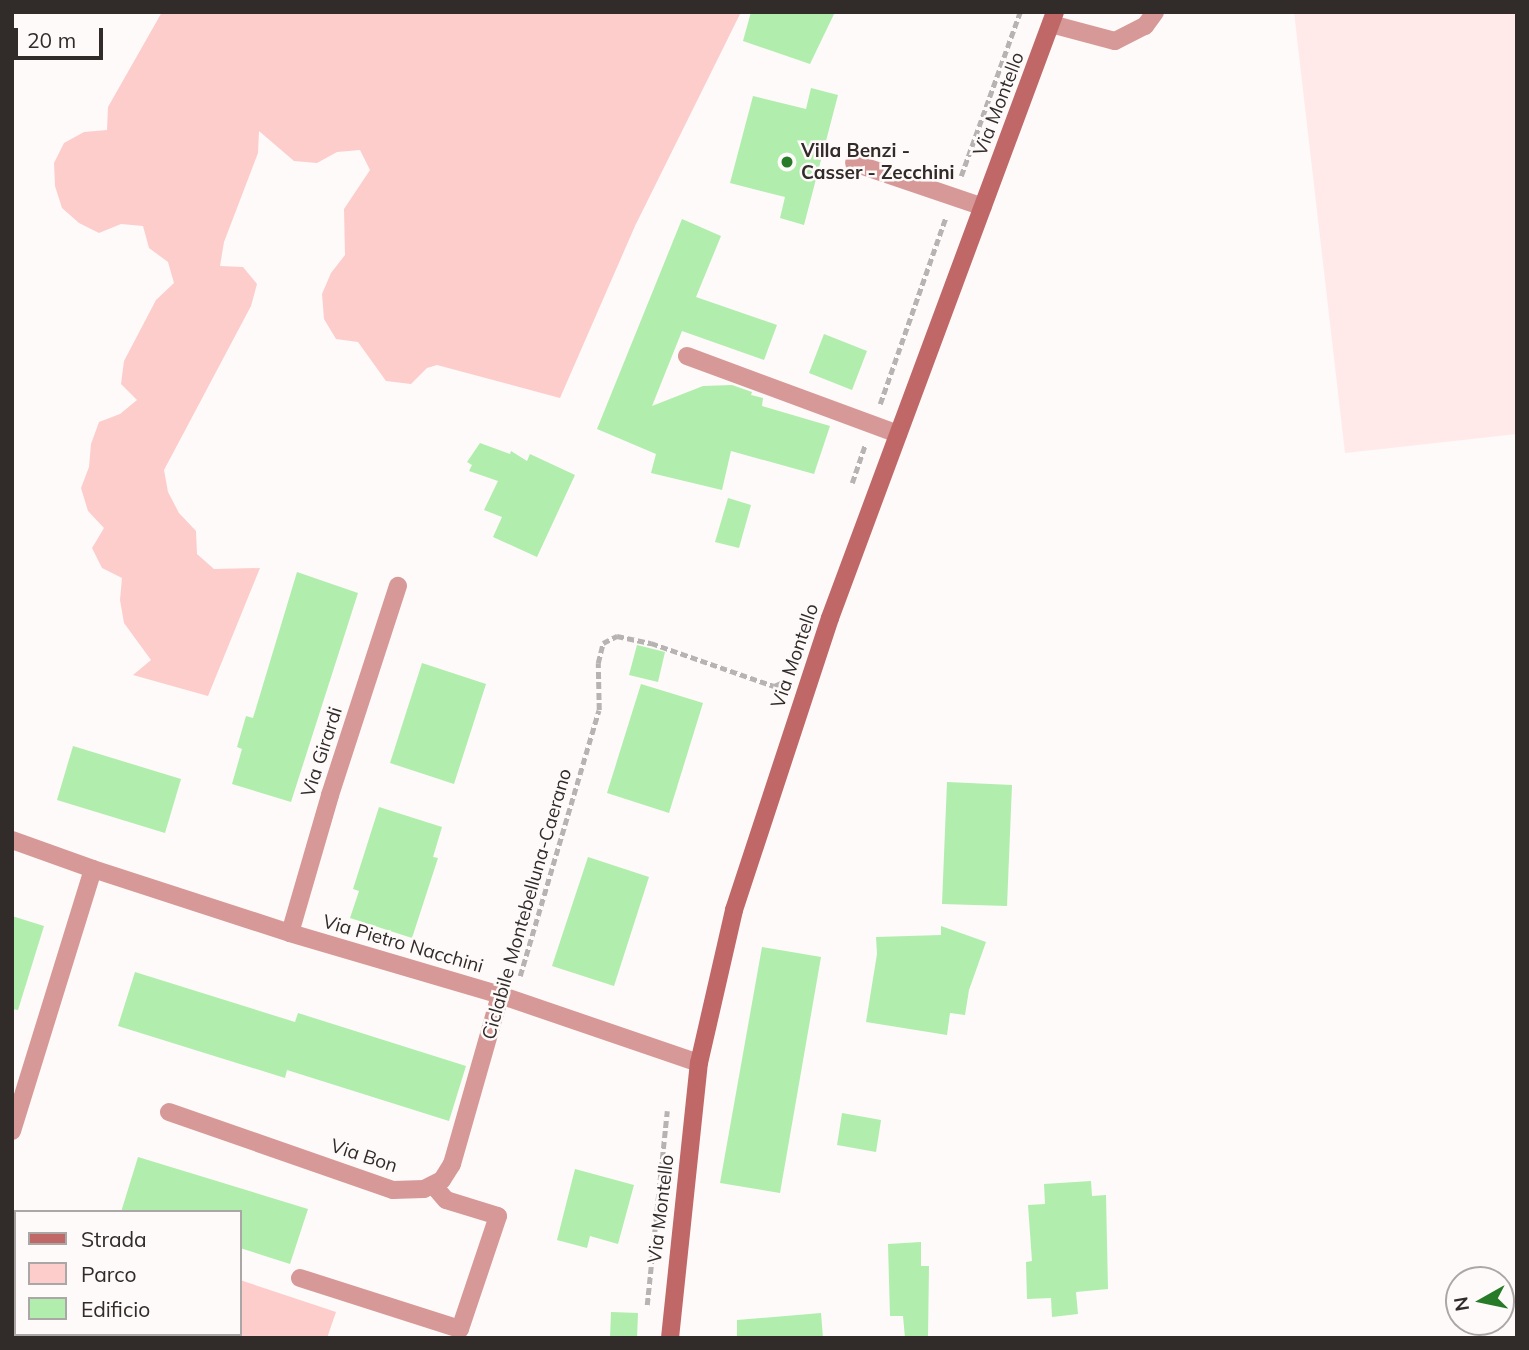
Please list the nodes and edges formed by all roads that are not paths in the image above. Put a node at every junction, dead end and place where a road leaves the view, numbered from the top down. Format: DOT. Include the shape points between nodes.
graph roads {
  1 [pos="1154,12"];
  2 [pos="1053,18"];
  3 [pos="854,163"];
  4 [pos="983,207"];
  5 [pos="687,356"];
  6 [pos="898,434"];
  7 [pos="398,586"];
  8 [pos="12,839"];
  9 [pos="93,869"];
  10 [pos="290,933"];
  11 [pos="507,997"];
  12 [pos="699,1063"];
  13 [pos="169,1112"];
  14 [pos="12,1131"];
  15 [pos="433,1185"];
  16 [pos="300,1278"];
  17 [pos="670,1338"];
  1 -- 2 [label="street" via="1145,26 1115,41"];
  2 -- 4 [label="main road, Via Montello"];
  3 -- 4 [label="street"];
  4 -- 6 [label="main road, Via Montello"];
  5 -- 6 [label="street"];
  6 -- 12 [label="main road, Via Montello" via="830,618 740,889"];
  7 -- 10 [label="street, Via Girardi"];
  8 -- 9 [label="street, Via Pietro Nacchini"];
  9 -- 10 [label="street, Via Pietro Nacchini"];
  9 -- 14 [label="street"];
  10 -- 11 [label="street, Via Pietro Nacchini"];
  11 -- 12 [label="street, Via Pietro Nacchini"];
  11 -- 15 [label="street" via="452,1164"];
  12 -- 17 [label="main road, Via Montello"];
  13 -- 15 [label="street, Via Bon" via="393,1189"];
  15 -- 16 [label="street" via="446,1200 498,1216 460,1329"];
}
